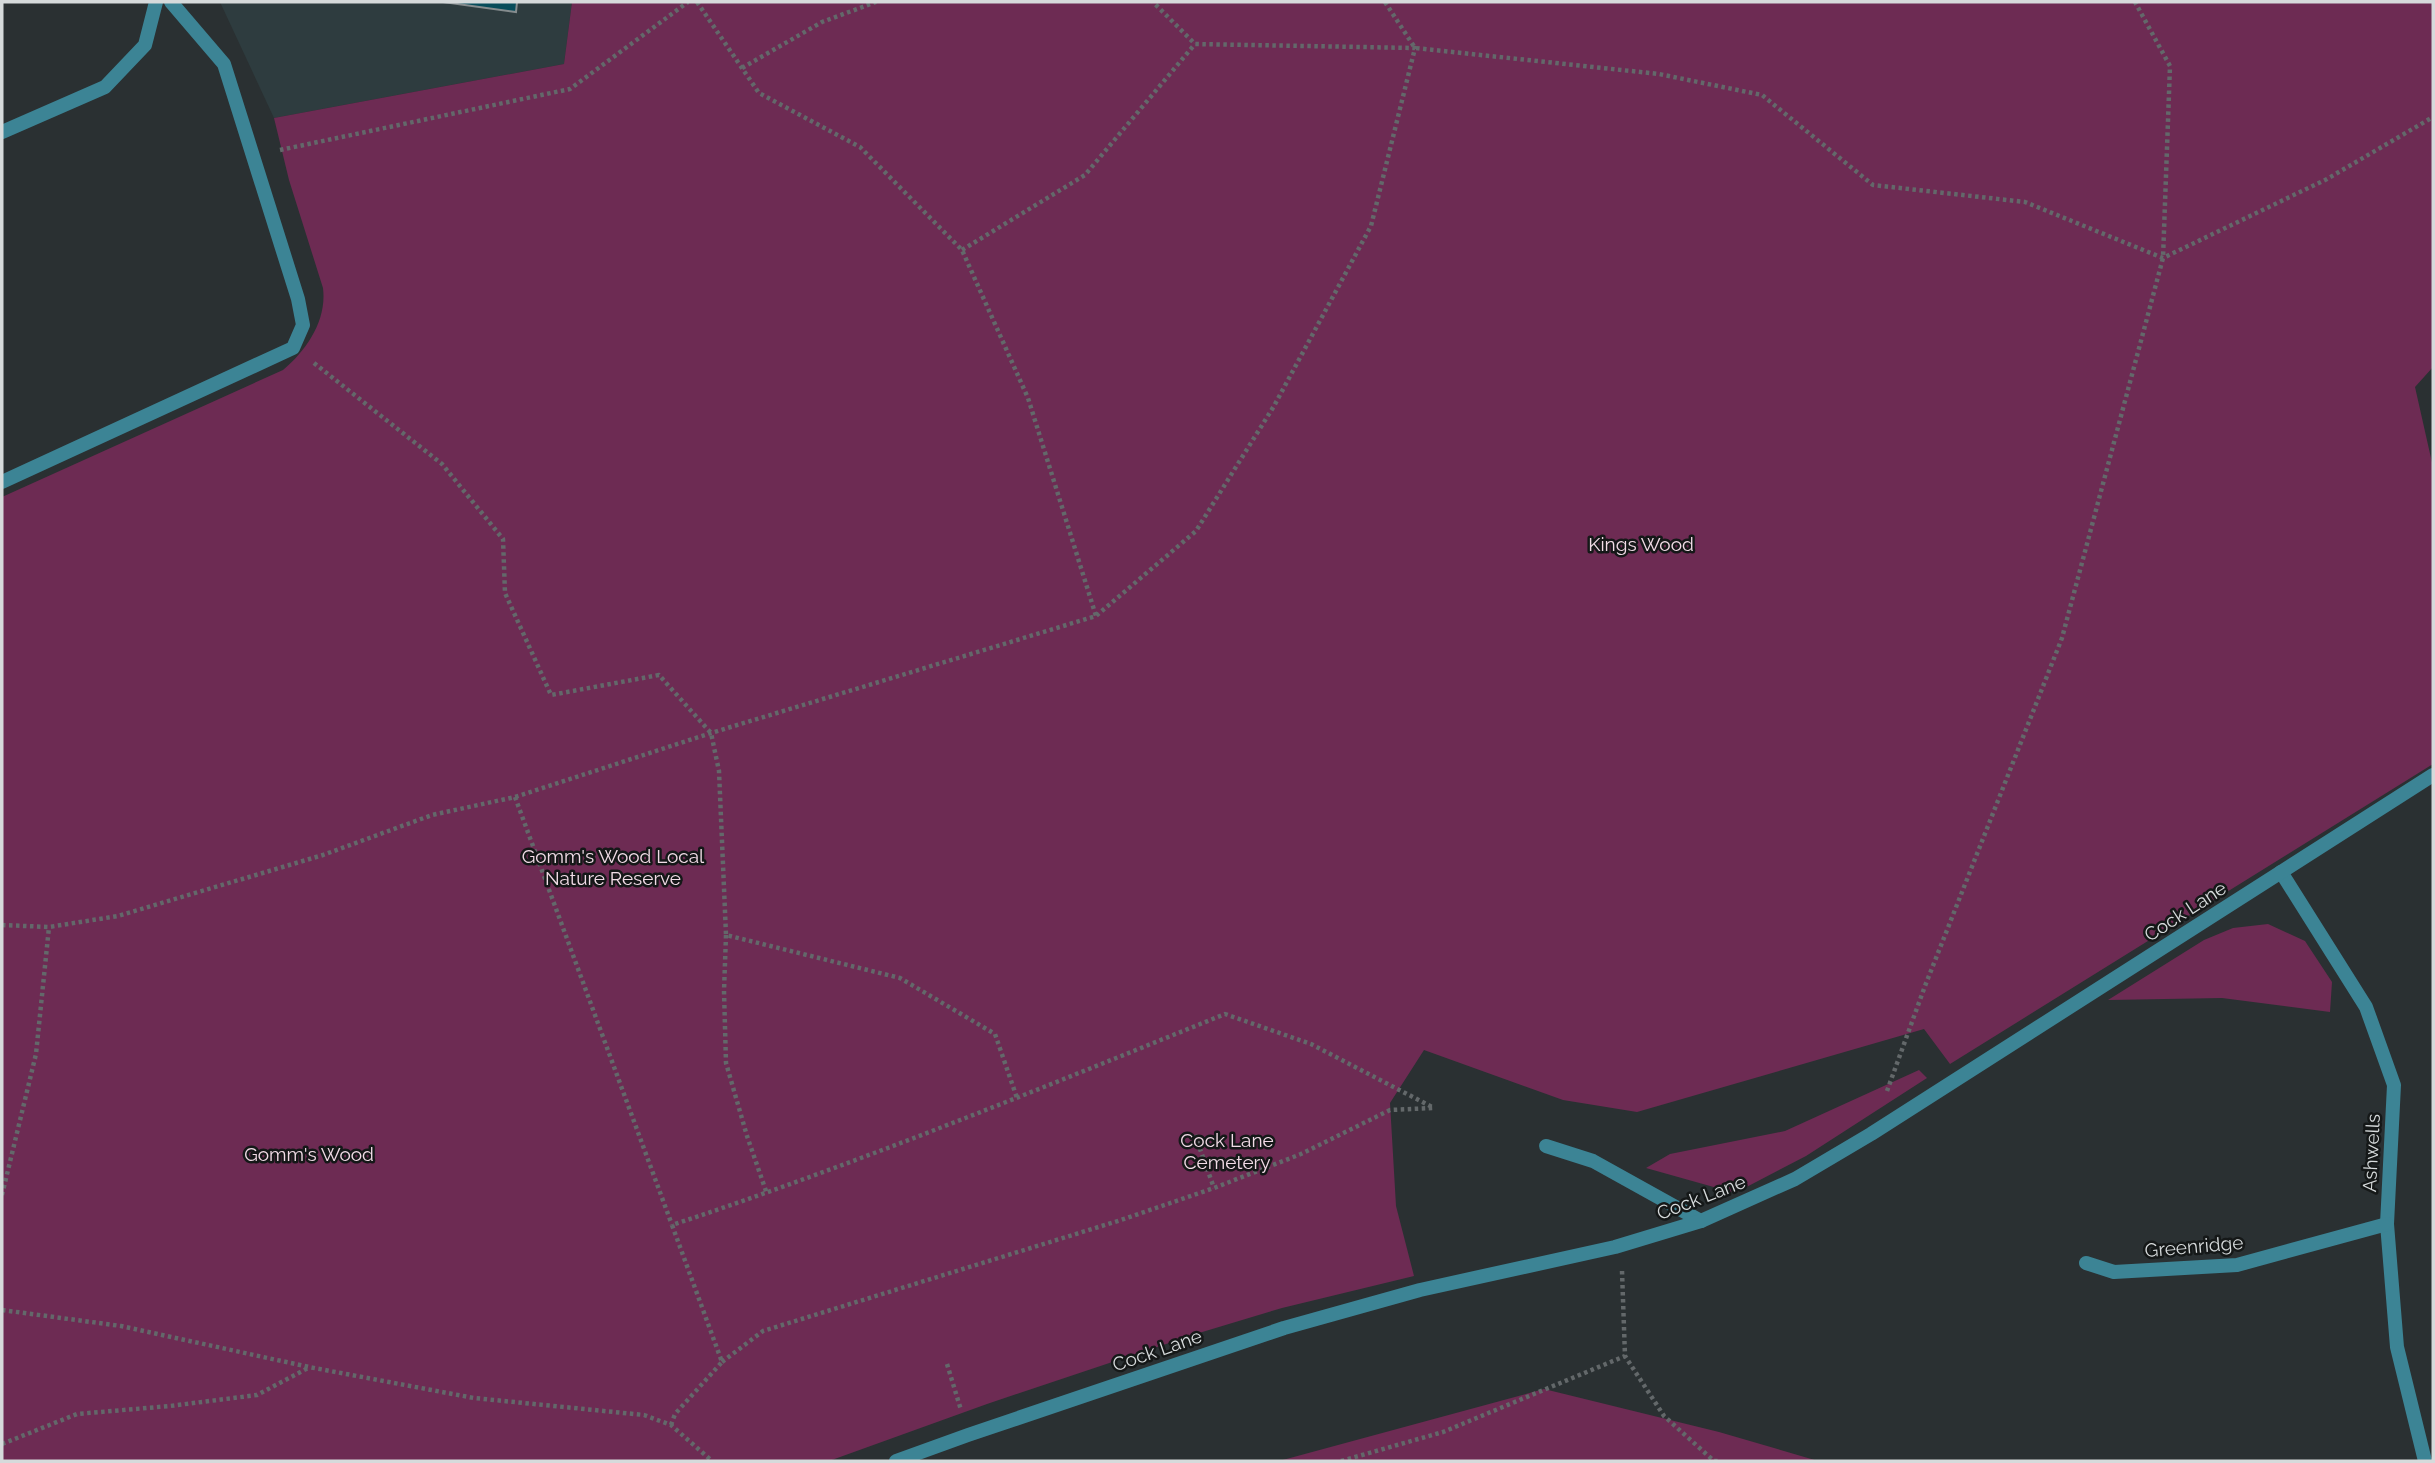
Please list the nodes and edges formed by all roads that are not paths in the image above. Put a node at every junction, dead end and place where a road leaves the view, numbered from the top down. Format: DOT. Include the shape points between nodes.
graph roads {
  1 [pos="156,2"];
  2 [pos="171,2"];
  3 [pos="2,132"];
  4 [pos="2,482"];
  5 [pos="2433,775"];
  6 [pos="2281,872"];
  7 [pos="1546,1146"];
  8 [pos="1701,1220"];
  9 [pos="2387,1224"];
  10 [pos="2085,1263"];
  11 [pos="896,1461"];
  12 [pos="2425,1461"];
  1 -- 3 [label="street" via="145,45 104,87"];
  2 -- 4 [label="street" via="224,64 303,325 293,348"];
  5 -- 6 [label="street, Cock Lane"];
  6 -- 8 [label="street, Cock Lane" via="1871,1134 1796,1179"];
  6 -- 9 [label="street, Ashwells" via="2366,1007 2394,1085"];
  7 -- 8 [label="street" via="1593,1161"];
  8 -- 11 [label="street, Cock Lane" via="1615,1247 1420,1290 1284,1328"];
  9 -- 10 [label="street, Greenridge" via="2236,1265 2114,1272"];
  9 -- 12 [label="street, Ashwells" via="2397,1346"];
}
